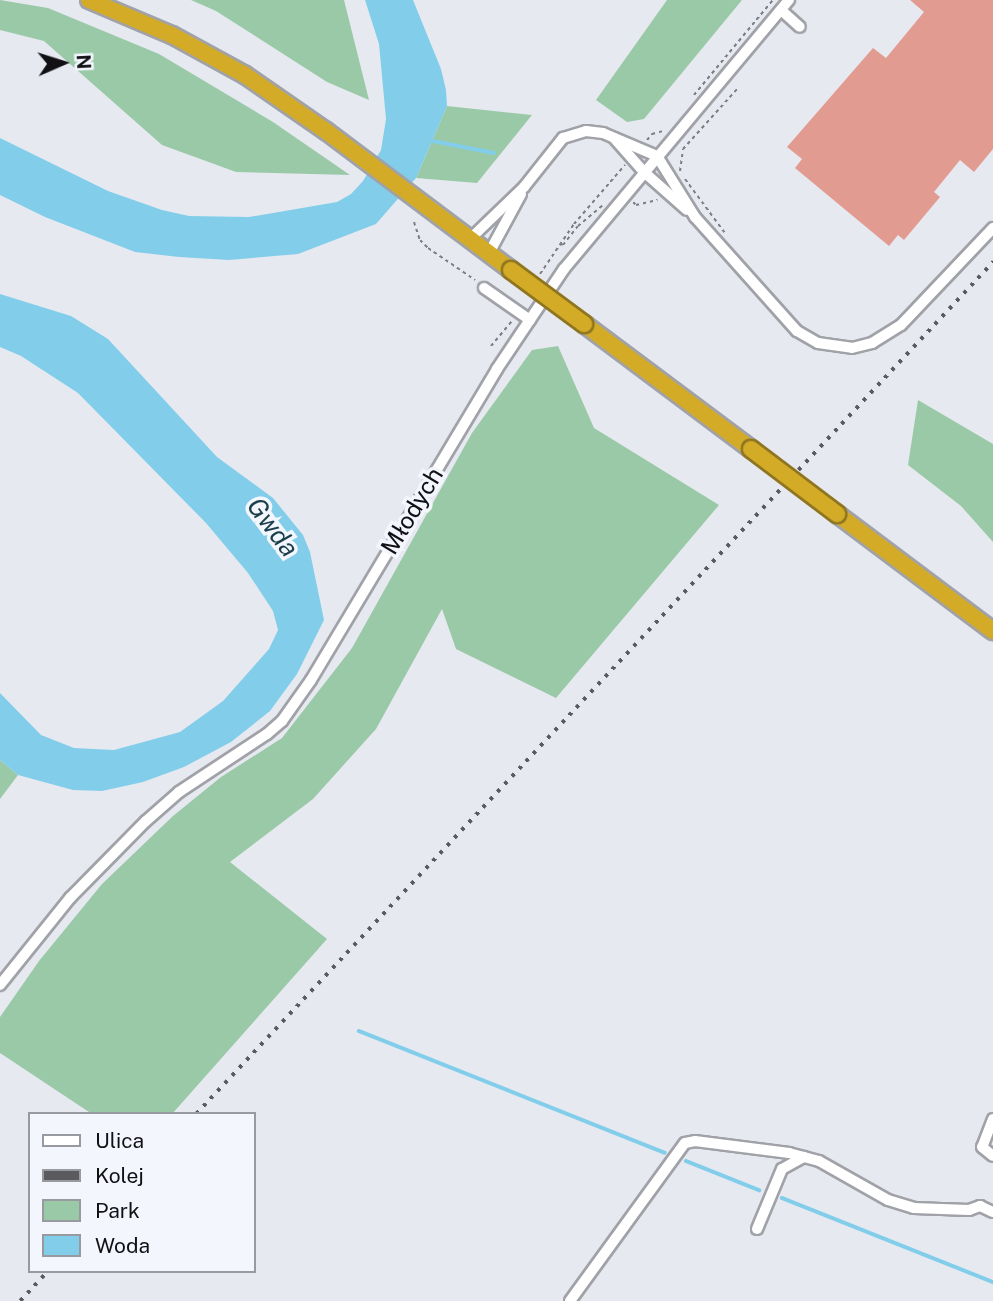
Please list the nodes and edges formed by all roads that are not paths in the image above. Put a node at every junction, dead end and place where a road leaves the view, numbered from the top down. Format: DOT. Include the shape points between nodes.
graph roads {
  1 [pos="89,0"];
  2 [pos="789,0"];
  3 [pos="781,10"];
  4 [pos="800,27"];
  5 [pos="612,136"];
  6 [pos="657,156"];
  7 [pos="644,172"];
  8 [pos="524,187"];
  9 [pos="695,217"];
  10 [pos="993,228"];
  11 [pos="470,239"];
  12 [pos="489,253"];
  13 [pos="484,288"];
  14 [pos="530,320"];
  15 [pos="993,631"];
  16 [pos="0,985"];
  17 [pos="993,1119"];
  18 [pos="993,1156"];
  19 [pos="804,1157"];
  20 [pos="993,1212"];
  21 [pos="757,1229"];
  22 [pos="570,1301"];
  1 -- 11 [label="highway" via="245,75"];
  2 -- 3 [label="street, Młodych"];
  3 -- 4 [label="street"];
  3 -- 6 [label="street, Młodych"];
  5 -- 6 [label="street"];
  5 -- 7 [label="street"];
  5 -- 8 [label="street" via="586,131 563,138"];
  6 -- 7 [label="street, Młodych"];
  6 -- 9 [label="street"];
  7 -- 9 [label="street"];
  7 -- 14 [label="street, Młodych"];
  8 -- 11 [label="street"];
  8 -- 12 [label="street"];
  9 -- 10 [label="street" via="782,317 806,337 835,347 872,343 901,325"];
  11 -- 12 [label="highway"];
  12 -- 15 [label="highway, bridge"];
  13 -- 14 [label="street"];
  14 -- 16 [label="street, Młodych" via="282,721 179,792 146,821 70,898"];
  17 -- 18 [label="street" via="982,1147"];
  19 -- 20 [label="street" via="888,1200 914,1208 968,1210 980,1206"];
  19 -- 21 [label="street" via="782,1169"];
  19 -- 22 [label="street" via="685,1143"];
}
